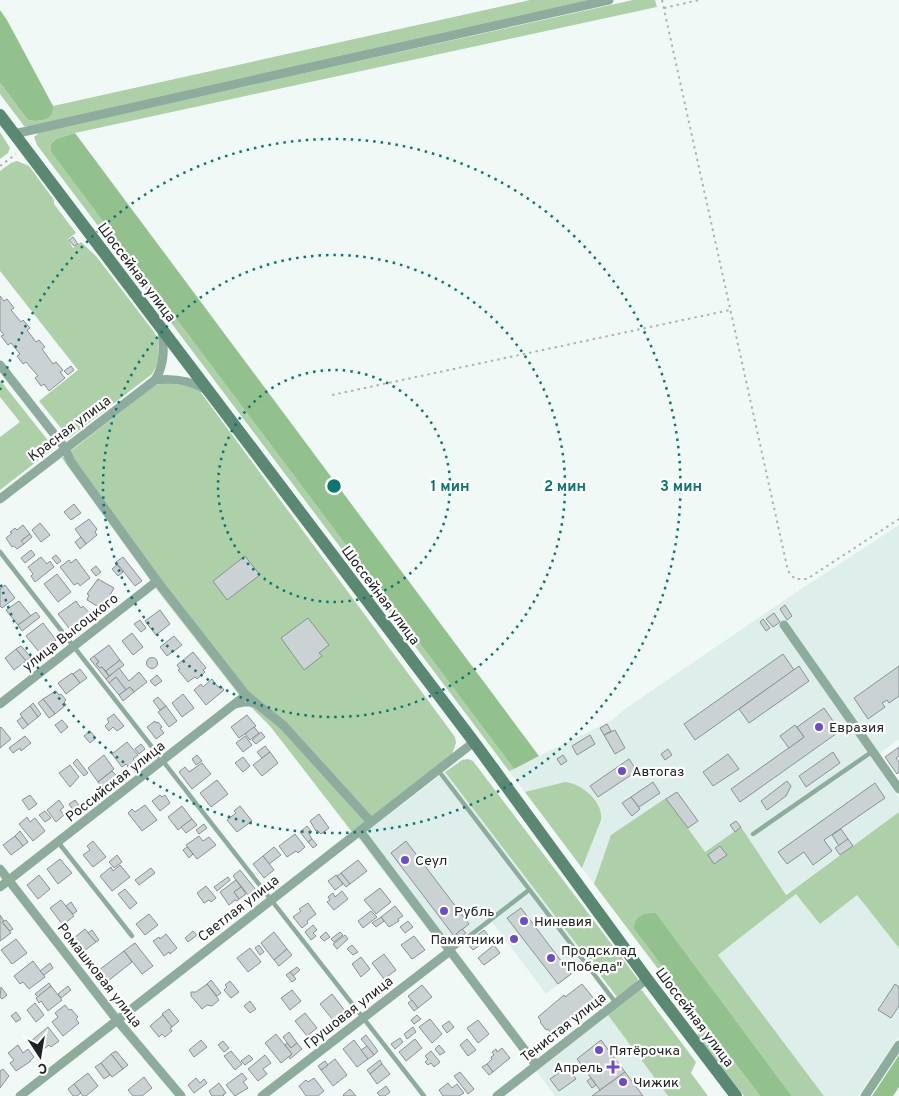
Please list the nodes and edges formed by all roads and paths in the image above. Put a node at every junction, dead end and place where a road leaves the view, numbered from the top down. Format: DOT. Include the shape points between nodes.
graph roads {
  1 [pos="609,0"];
  2 [pos="662,0"];
  3 [pos="699,0"];
  4 [pos="664,8"];
  5 [pos="0,116"];
  6 [pos="14,134"];
  7 [pos="24,148"];
  8 [pos="0,166"];
  9 [pos="730,310"];
  10 [pos="162,330"];
  11 [pos="0,365"];
  12 [pos="155,380"];
  13 [pos="208,390"];
  14 [pos="332,395"];
  15 [pos="65,448"];
  16 [pos="0,499"];
  17 [pos="899,519"];
  18 [pos="0,552"];
  19 [pos="157,581"];
  20 [pos="784,625"];
  21 [pos="74,646"];
  22 [pos="246,695"];
  23 [pos="0,704"];
  24 [pos="259,705"];
  25 [pos="226,711"];
  26 [pos="474,742"];
  27 [pos="873,752"];
  28 [pos="162,761"];
  29 [pos="438,770"];
  30 [pos="899,789"];
  31 [pos="371,822"];
  32 [pos="360,831"];
  33 [pos="753,834"];
  34 [pos="58,842"];
  35 [pos="0,869"];
  36 [pos="9,880"];
  37 [pos="0,887"];
  38 [pos="529,890"];
  39 [pos="272,899"];
  40 [pos="132,936"];
  41 [pos="450,950"];
  42 [pos="647,979"];
  43 [pos="616,1003"];
  44 [pos="364,1017"];
  45 [pos="117,1020"];
  46 [pos="899,1045"];
  47 [pos="536,1065"];
  48 [pos="20,1096"];
  49 [pos="181,1096"];
  50 [pos="262,1096"];
  51 [pos="424,1096"];
  52 [pos="497,1096"];
  53 [pos="736,1096"];
  54 [pos="865,1096"];
  1 -- 6 [label="street"];
  2 -- 4 [label="path"];
  3 -- 4 [label="path"];
  4 -- 9 [label="path"];
  5 -- 6 [label="main road, Шоссейная улица"];
  6 -- 7 [label="main road, Шоссейная улица"];
  7 -- 8 [label="path"];
  7 -- 10 [label="main road, Шоссейная улица"];
  9 -- 14 [label="path"];
  9 -- 17 [label="path" via="791,576 807,579"];
  10 -- 12 [label="street" via="164,356"];
  10 -- 13 [label="main road, Шоссейная улица"];
  11 -- 15 [label="street"];
  12 -- 13 [label="street" via="186,381"];
  12 -- 15 [label="street, Красная улица"];
  13 -- 26 [label="main road, Шоссейная улица"];
  15 -- 16 [label="street, Красная улица"];
  15 -- 19 [label="street" via="71,462"];
  18 -- 21 [label="lane"];
  19 -- 21 [label="street, улица Высоцкого"];
  19 -- 22 [label="street"];
  20 -- 27 [label="street"];
  21 -- 23 [label="street, улица Высоцкого"];
  21 -- 28 [label="lane"];
  22 -- 24 [label="street"];
  22 -- 25 [label="street, Российская улица"];
  24 -- 25 [label="lane" via="240,705"];
  24 -- 31 [label="street" via="283,725"];
  25 -- 28 [label="street, Российская улица"];
  26 -- 29 [label="street, Светлая улица"];
  26 -- 42 [label="main road, Шоссейная улица"];
  27 -- 30 [label="street"];
  27 -- 33 [label="lane"];
  28 -- 34 [label="street, Российская улица"];
  28 -- 39 [label="lane"];
  29 -- 31 [label="street, Светлая улица"];
  29 -- 38 [label="lane"];
  31 -- 32 [label="street, Светлая улица"];
  32 -- 39 [label="street, Светлая улица"];
  32 -- 41 [label="street"];
  34 -- 36 [label="street, Российская улица"];
  34 -- 40 [label="lane"];
  35 -- 36 [label="street, Ромашковая улица"];
  36 -- 37 [label="street, Российская улица"];
  36 -- 45 [label="street, Ромашковая улица"];
  38 -- 41 [label="lane"];
  38 -- 43 [label="lane"];
  39 -- 44 [label="lane"];
  39 -- 45 [label="street, Светлая улица"];
  41 -- 44 [label="street, Грушовая улица"];
  41 -- 47 [label="street"];
  42 -- 43 [label="street, Тенистая улица"];
  42 -- 53 [label="main road, Шоссейная улица"];
  43 -- 47 [label="street, Тенистая улица"];
  44 -- 50 [label="street, Грушовая улица"];
  44 -- 51 [label="lane"];
  45 -- 48 [label="street, Светлая улица"];
  45 -- 49 [label="street, Ромашковая улица"];
  46 -- 54 [label="street"];
  47 -- 52 [label="street, Тенистая улица"];
}
